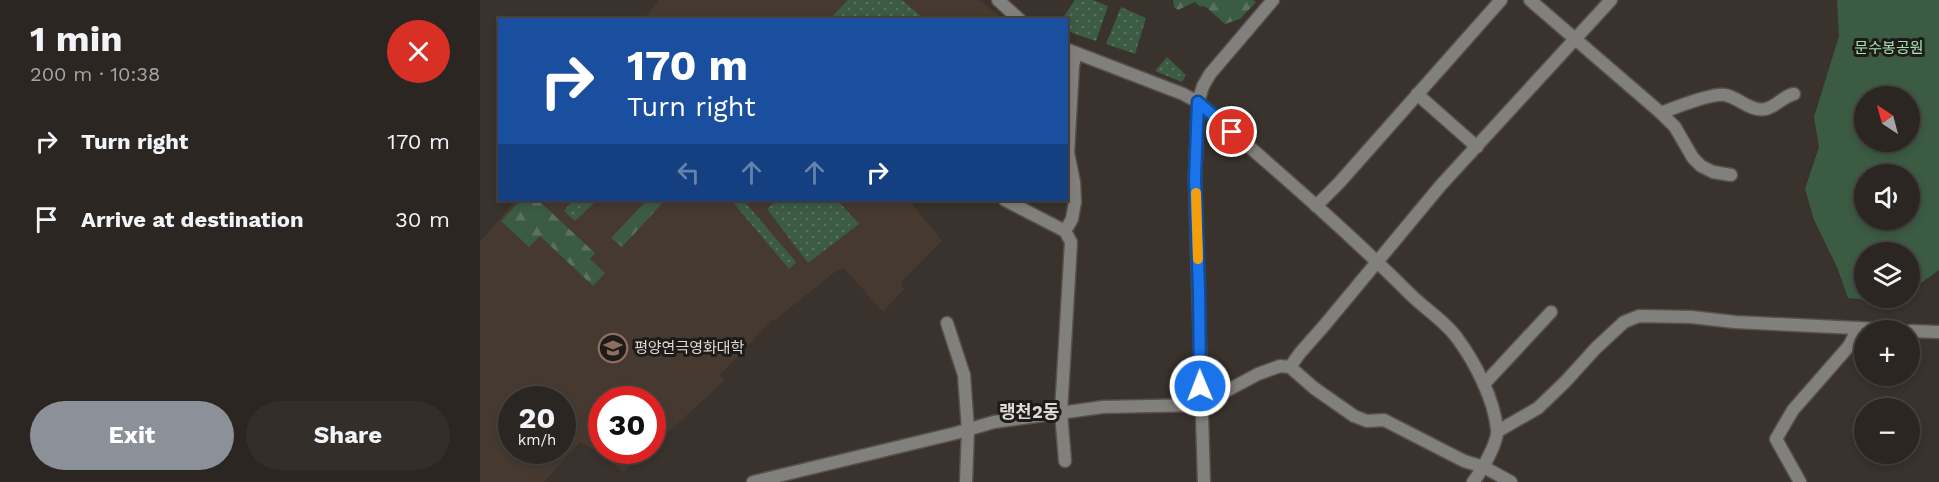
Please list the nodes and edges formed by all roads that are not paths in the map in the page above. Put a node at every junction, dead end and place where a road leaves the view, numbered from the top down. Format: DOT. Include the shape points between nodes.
graph roads {
  1 [pos="998,0"];
  2 [pos="1273,0"];
  3 [pos="1501,0"];
  4 [pos="1530,0"];
  5 [pos="1611,0"];
  6 [pos="1018,18"];
  7 [pos="1575,39"];
  8 [pos="1071,51"];
  9 [pos="1417,94"];
  10 [pos="1794,94"];
  11 [pos="1198,102"];
  12 [pos="1660,113"];
  13 [pos="1477,147"];
  14 [pos="1731,175"];
  15 [pos="1007,201"];
  16 [pos="1316,206"];
  17 [pos="1065,231"];
  18 [pos="1377,261"];
  19 [pos="1551,312"];
  20 [pos="947,323"];
  21 [pos="1854,328"];
  22 [pos="1920,331"];
  23 [pos="1939,332"];
  24 [pos="1854,336"];
  25 [pos="1290,367"];
  26 [pos="1484,384"];
  27 [pos="1200,405"];
  28 [pos="1061,412"];
  29 [pos="968,430"];
  30 [pos="1498,431"];
  31 [pos="1065,461"];
  32 [pos="1484,467"];
  33 [pos="753,482"];
  34 [pos="966,482"];
  35 [pos="1204,482"];
  36 [pos="1473,482"];
  37 [pos="1511,482"];
  38 [pos="1800,482"];
  1 -- 6 [label="street"];
  2 -- 11 [label="street" via="1210,74"];
  3 -- 9 [label="street"];
  4 -- 7 [label="street"];
  5 -- 7 [label="street"];
  7 -- 12 [label="street"];
  7 -- 13 [label="street"];
  8 -- 11 [label="street"];
  8 -- 17 [label="street" via="1068,153 1075,202"];
  9 -- 13 [label="street"];
  9 -- 16 [label="street"];
  10 -- 12 [label="street" via="1764,110 1724,95"];
  11 -- 16 [label="street"];
  11 -- 27 [label="street" via="1195,178"];
  12 -- 14 [label="street" via="1675,127 1701,166"];
  13 -- 18 [label="street"];
  15 -- 17 [label="street"];
  16 -- 18 [label="street"];
  17 -- 28 [label="street" via="1071,242 1071,261"];
  18 -- 25 [label="street"];
  18 -- 26 [label="street" via="1455,335"];
  19 -- 26 [label="street"];
  20 -- 29 [label="street" via="964,375"];
  21 -- 30 [label="street" via="1639,316 1624,322 1538,408"];
  22 -- 23 [label="street"];
  24 -- 38 [label="street" via="1793,410 1776,439"];
  25 -- 27 [label="street" via="1280,366 1258,374"];
  25 -- 32 [label="street" via="1354,416 1367,421 1384,420 1464,461"];
  26 -- 30 [label="street"];
  27 -- 28 [label="street"];
  27 -- 35 [label="street"];
  28 -- 29 [label="street"];
  28 -- 31 [label="street"];
  29 -- 33 [label="street"];
  29 -- 34 [label="street"];
  30 -- 32 [label="street"];
  32 -- 36 [label="street"];
  32 -- 37 [label="street"];
}
